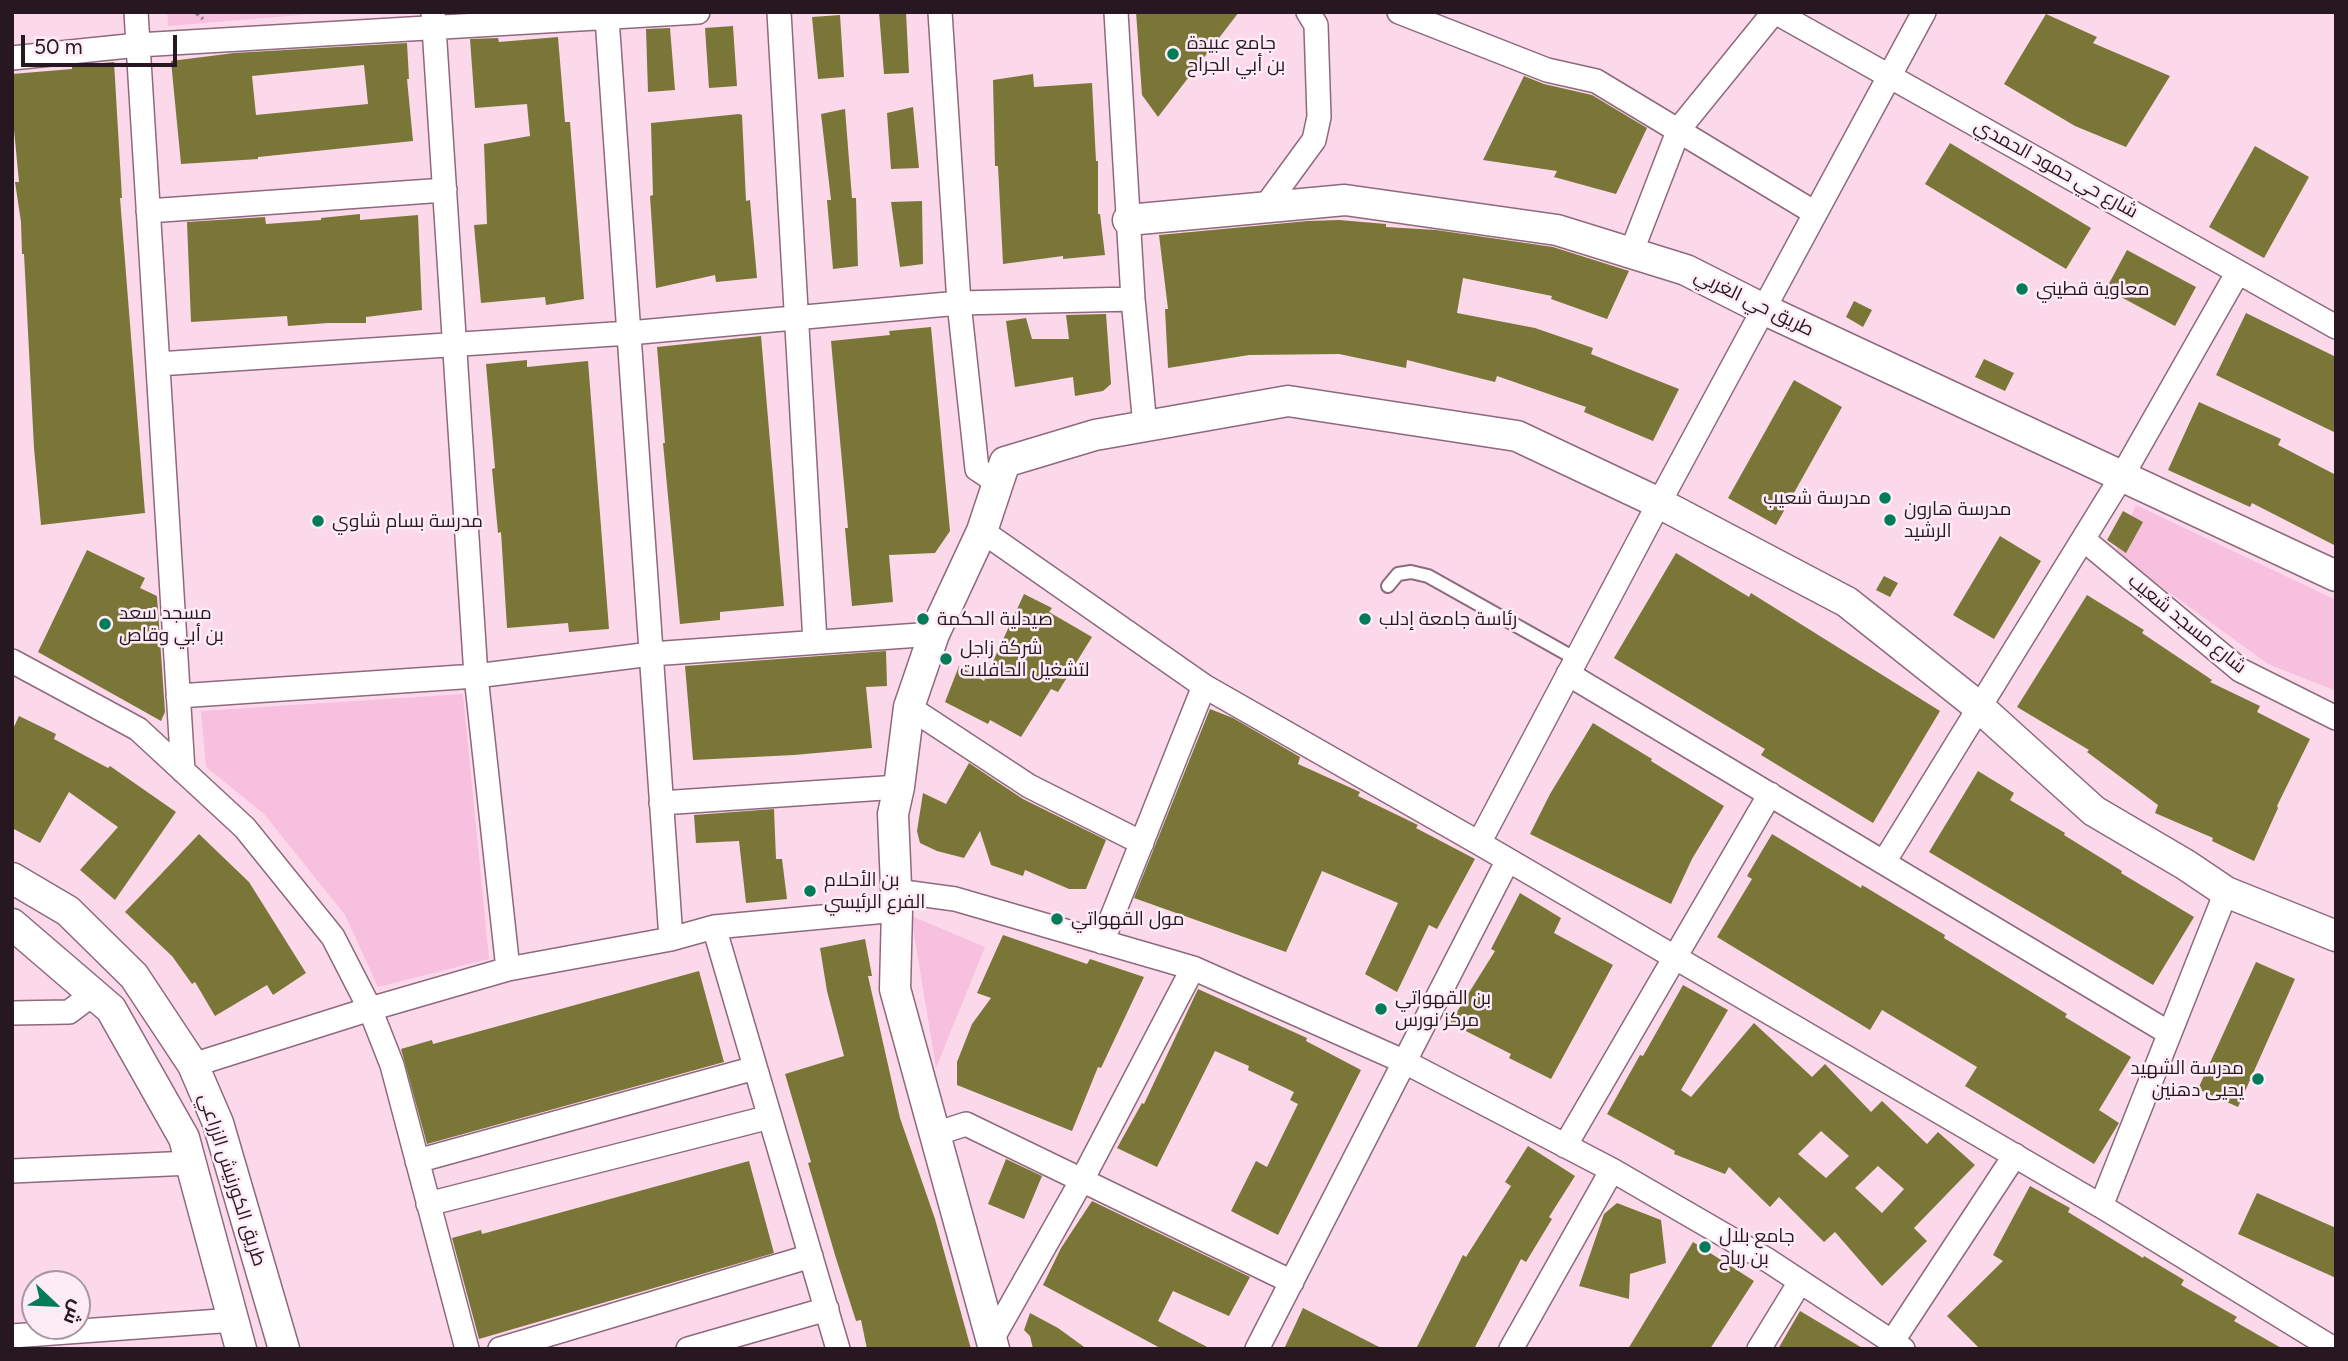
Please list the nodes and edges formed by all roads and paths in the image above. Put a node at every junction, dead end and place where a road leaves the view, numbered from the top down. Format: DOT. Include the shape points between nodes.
graph roads {
  1 [pos="136,12"];
  2 [pos="698,12"];
  3 [pos="779,12"];
  4 [pos="940,12"];
  5 [pos="1116,12"];
  6 [pos="1308,12"];
  7 [pos="1399,12"];
  8 [pos="1774,12"];
  9 [pos="1924,12"];
  10 [pos="607,19"];
  11 [pos="433,20"];
  12 [pos="138,45"];
  13 [pos="12,58"];
  14 [pos="1890,75"];
  15 [pos="1679,129"];
  16 [pos="445,190"];
  17 [pos="1265,207"];
  18 [pos="148,211"];
  19 [pos="1815,213"];
  20 [pos="1128,220"];
  21 [pos="1631,253"];
  22 [pos="2238,272"];
  23 [pos="1133,299"];
  24 [pos="959,303"];
  25 [pos="1763,309"];
  26 [pos="797,318"];
  27 [pos="2336,327"];
  28 [pos="629,333"];
  29 [pos="455,344"];
  30 [pos="158,364"];
  31 [pos="1145,426"];
  32 [pos="2122,476"];
  33 [pos="998,483"];
  34 [pos="1659,503"];
  35 [pos="982,531"];
  36 [pos="2083,539"];
  37 [pos="2336,576"];
  38 [pos="1388,586"];
  39 [pos="934,634"];
  40 [pos="815,642"];
  41 [pos="651,654"];
  42 [pos="12,662"];
  43 [pos="1572,666"];
  44 [pos="476,676"];
  45 [pos="1204,687"];
  46 [pos="178,696"];
  47 [pos="909,706"];
  48 [pos="1979,707"];
  49 [pos="2336,718"];
  50 [pos="183,771"];
  51 [pos="899,787"];
  52 [pos="1770,794"];
  53 [pos="661,803"];
  54 [pos="1142,843"];
  55 [pos="1479,843"];
  56 [pos="1508,860"];
  57 [pos="1884,862"];
  58 [pos="12,878"];
  59 [pos="2226,892"];
  60 [pos="897,900"];
  61 [pos="12,925"];
  62 [pos="714,927"];
  63 [pos="2336,936"];
  64 [pos="671,939"];
  65 [pos="1102,942"];
  66 [pos="1674,956"];
  67 [pos="1193,968"];
  68 [pos="508,969"];
  69 [pos="93,994"];
  70 [pos="370,1009"];
  71 [pos="12,1013"];
  72 [pos="2169,1033"];
  73 [pos="1405,1062"];
  74 [pos="193,1065"];
  75 [pos="755,1068"];
  76 [pos="770,1117"];
  77 [pos="935,1134"];
  78 [pos="1565,1146"];
  79 [pos="2015,1156"];
  80 [pos="417,1161"];
  81 [pos="191,1163"];
  82 [pos="1612,1170"];
  83 [pos="12,1171"];
  84 [pos="1082,1180"];
  85 [pos="428,1204"];
  86 [pos="2101,1206"];
  87 [pos="811,1256"];
  88 [pos="1292,1282"];
  89 [pos="1800,1282"];
  90 [pos="827,1309"];
  91 [pos="238,1335"];
  92 [pos="12,1336"];
  93 [pos="993,1345"];
  94 [pos="1898,1345"];
  95 [pos="284,1349"];
  96 [pos="467,1349"];
  97 [pos="500,1349"];
  98 [pos="688,1349"];
  99 [pos="838,1349"];
  100 [pos="1257,1349"];
  101 [pos="1511,1349"];
  102 [pos="1759,1349"];
  103 [pos="2334,1349"];
  1 -- 12 [label="street"];
  2 -- 10 [label="street"];
  3 -- 26 [label="street"];
  4 -- 24 [label="street"];
  5 -- 20 [label="street"];
  6 -- 17 [label="street" via="1316,25 1319,117 1314,140"];
  7 -- 15 [label="street" via="1547,70 1596,81"];
  8 -- 14 [label="street, شارع حي حمود الحمدي"];
  8 -- 15 [label="street"];
  9 -- 14 [label="street"];
  10 -- 11 [label="street"];
  10 -- 28 [label="street"];
  11 -- 12 [label="street"];
  11 -- 16 [label="street"];
  12 -- 13 [label="street"];
  12 -- 18 [label="street"];
  14 -- 19 [label="street"];
  14 -- 22 [label="street, شارع حي حمود الحمدي"];
  15 -- 19 [label="street"];
  15 -- 21 [label="street"];
  16 -- 18 [label="street"];
  16 -- 29 [label="street"];
  17 -- 20 [label="street, طريق حي الغربي"];
  17 -- 21 [label="street, طريق حي الغربي" via="1345,200 1557,230"];
  18 -- 30 [label="street"];
  19 -- 25 [label="street"];
  20 -- 23 [label="street"];
  21 -- 25 [label="street, طريق حي الغربي" via="1686,270"];
  22 -- 27 [label="street, شارع حي حمود الحمدي"];
  22 -- 32 [label="street"];
  23 -- 24 [label="street"];
  23 -- 31 [label="street"];
  24 -- 26 [label="street"];
  24 -- 33 [label="street" via="977,469"];
  25 -- 32 [label="street, طريق حي الغربي"];
  25 -- 34 [label="street"];
  26 -- 28 [label="street"];
  26 -- 40 [label="street"];
  28 -- 29 [label="street"];
  28 -- 41 [label="street"];
  29 -- 30 [label="street"];
  29 -- 44 [label="street"];
  30 -- 46 [label="street"];
  31 -- 33 [label="street" via="1095,435 1005,462"];
  31 -- 34 [label="street" via="1288,401 1517,436"];
  32 -- 36 [label="street"];
  32 -- 37 [label="street, طريق حي الغربي"];
  33 -- 35 [label="street"];
  34 -- 43 [label="street"];
  34 -- 48 [label="street" via="1847,602"];
  35 -- 39 [label="street"];
  35 -- 45 [label="street"];
  36 -- 48 [label="street"];
  36 -- 49 [label="street, شارع مسجد شعيب" via="2239,670"];
  38 -- 43 [label="lane" via="1398,574 1428,576"];
  39 -- 40 [label="street"];
  39 -- 47 [label="street"];
  40 -- 41 [label="street"];
  41 -- 44 [label="street"];
  41 -- 53 [label="street"];
  42 -- 50 [label="street" via="138,729"];
  43 -- 52 [label="street"];
  43 -- 55 [label="street"];
  44 -- 46 [label="street"];
  44 -- 68 [label="street"];
  45 -- 54 [label="street"];
  45 -- 55 [label="street"];
  46 -- 50 [label="street"];
  47 -- 51 [label="street"];
  47 -- 54 [label="street" via="1029,786"];
  48 -- 57 [label="street"];
  48 -- 59 [label="street" via="2094,811"];
  50 -- 70 [label="street" via="245,828 332,937"];
  51 -- 53 [label="street"];
  51 -- 60 [label="street" via="893,814"];
  52 -- 57 [label="street"];
  52 -- 66 [label="street"];
  53 -- 64 [label="street"];
  54 -- 65 [label="street"];
  55 -- 56 [label="street"];
  56 -- 66 [label="street"];
  56 -- 73 [label="street"];
  57 -- 72 [label="street"];
  58 -- 74 [label="street, طريق الكورنيش الزراعي" via="68,911 134,976"];
  59 -- 63 [label="street"];
  59 -- 72 [label="street"];
  60 -- 62 [label="street"];
  60 -- 65 [label="street" via="955,900"];
  60 -- 77 [label="street" via="895,989"];
  61 -- 69 [label="street"];
  62 -- 64 [label="street"];
  62 -- 75 [label="street"];
  64 -- 68 [label="street"];
  65 -- 67 [label="street"];
  66 -- 78 [label="street"];
  66 -- 79 [label="street"];
  67 -- 73 [label="street"];
  67 -- 84 [label="street"];
  68 -- 70 [label="street"];
  69 -- 71 [label="street" via="69,1012"];
  69 -- 81 [label="street" via="111,1009 184,1138"];
  70 -- 74 [label="street"];
  70 -- 80 [label="street" via="392,1065"];
  72 -- 86 [label="street"];
  73 -- 78 [label="street"];
  73 -- 88 [label="street"];
  74 -- 95 [label="street, طريق الكورنيش الزراعي" via="218,1123"];
  75 -- 76 [label="street"];
  75 -- 80 [label="street"];
  76 -- 85 [label="street"];
  76 -- 87 [label="street"];
  77 -- 84 [label="street" via="966,1124"];
  77 -- 93 [label="street"];
  78 -- 82 [label="street"];
  79 -- 86 [label="street"];
  79 -- 94 [label="street"];
  80 -- 85 [label="street"];
  81 -- 83 [label="street"];
  81 -- 91 [label="street"];
  82 -- 89 [label="street"];
  82 -- 101 [label="street"];
  84 -- 88 [label="street"];
  84 -- 93 [label="street"];
  85 -- 96 [label="street"];
  86 -- 103 [label="street"];
  87 -- 90 [label="street"];
  87 -- 97 [label="street"];
  88 -- 100 [label="street"];
  89 -- 94 [label="street"];
  89 -- 102 [label="street"];
  90 -- 98 [label="street"];
  90 -- 99 [label="street"];
  91 -- 92 [label="street"];
}
